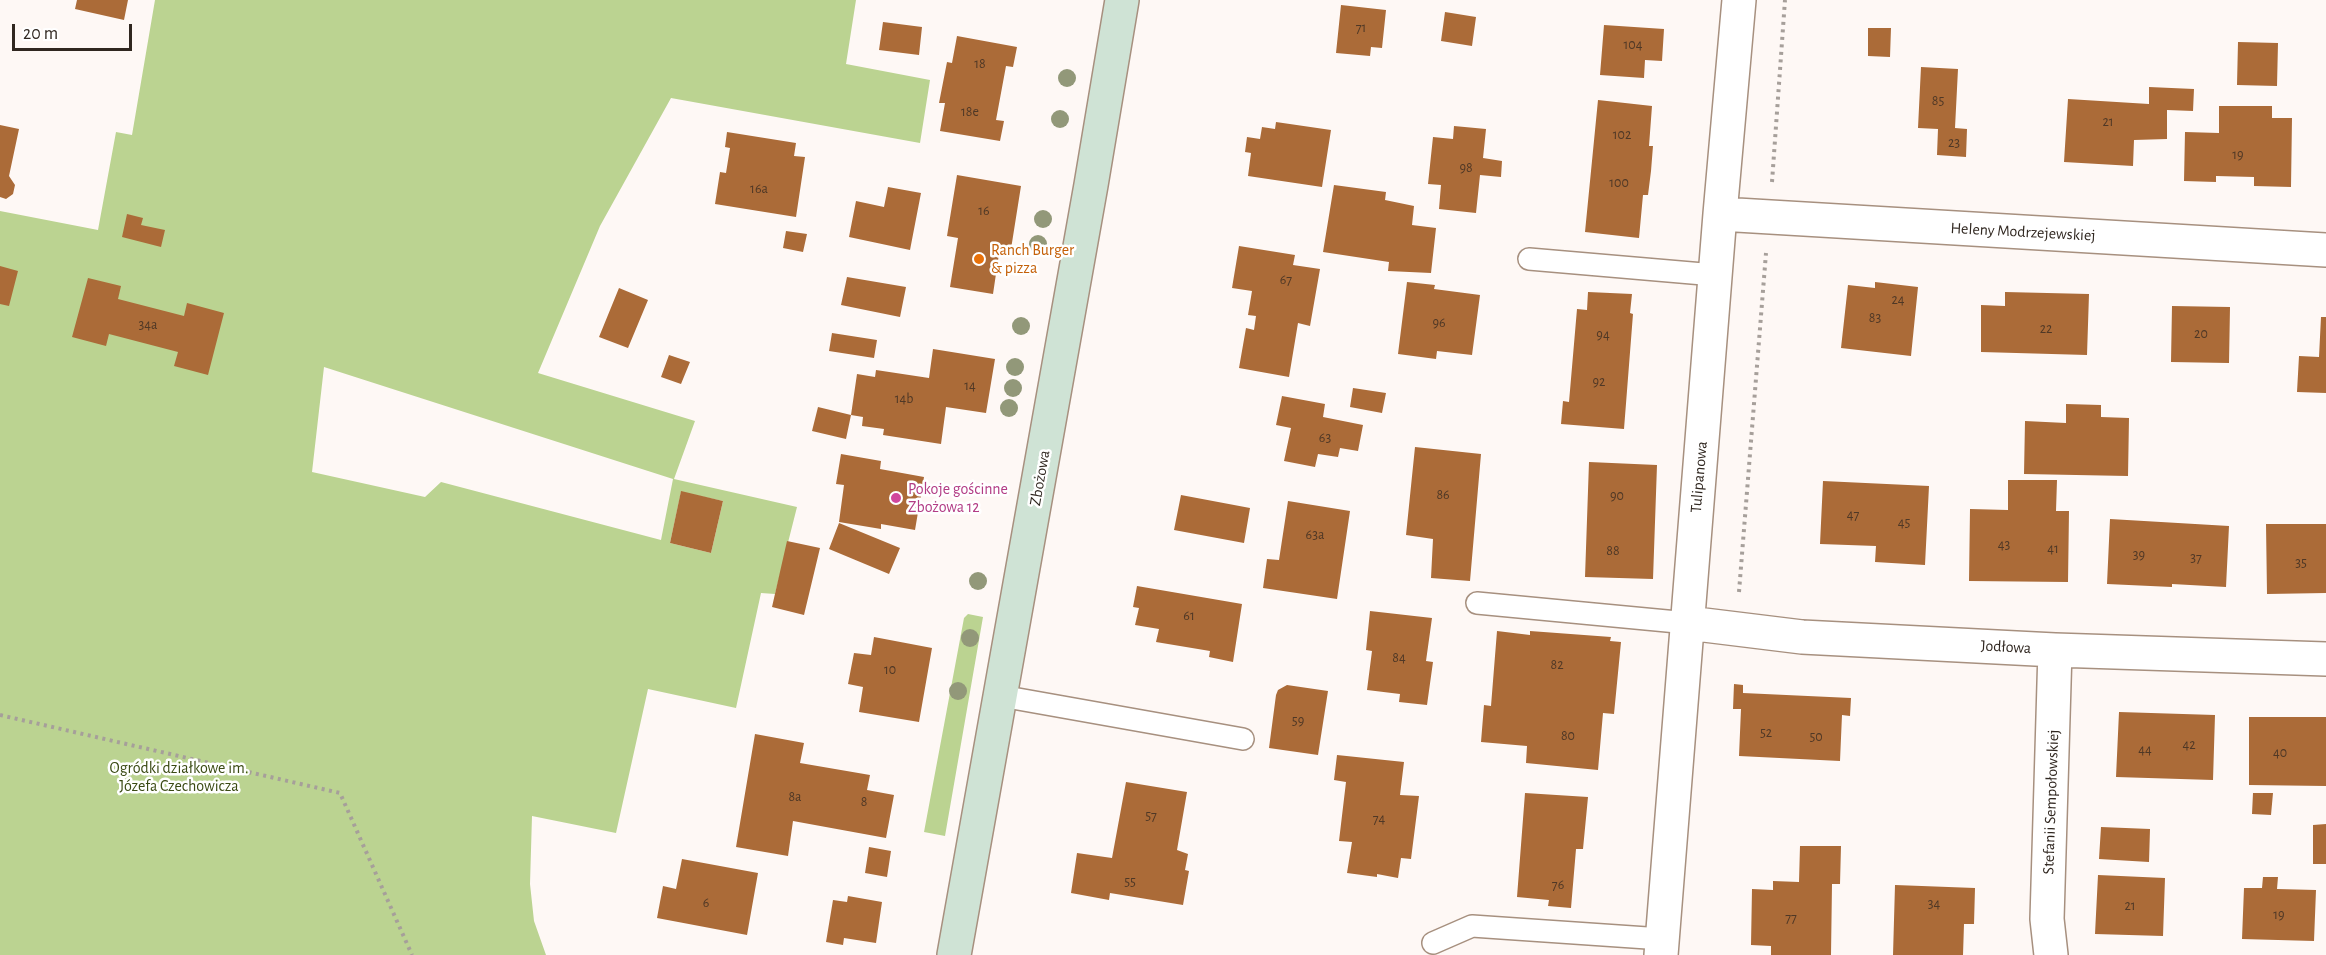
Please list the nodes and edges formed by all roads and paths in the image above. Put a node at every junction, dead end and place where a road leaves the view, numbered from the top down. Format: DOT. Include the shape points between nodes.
graph roads {
  1 [pos="1122,0"];
  2 [pos="1739,0"];
  3 [pos="1785,0"];
  4 [pos="1720,214"];
  5 [pos="1769,217"];
  6 [pos="2326,250"];
  7 [pos="1528,259"];
  8 [pos="1715,275"];
  9 [pos="1739,598"];
  10 [pos="1477,603"];
  11 [pos="1688,622"];
  12 [pos="2055,650"];
  13 [pos="2326,659"];
  14 [pos="1001,696"];
  15 [pos="0,715"];
  16 [pos="1243,739"];
  17 [pos="1433,943"];
  18 [pos="1661,947"];
  19 [pos="412,955"];
  20 [pos="954,955"];
  21 [pos="2051,955"];
  1 -- 14 [label="street, Zbożowa"];
  2 -- 4 [label="street, Tulipanowa"];
  3 -- 5 [label="path"];
  4 -- 5 [label="street, Heleny Modrzejewskiej"];
  4 -- 8 [label="street, Tulipanowa"];
  5 -- 6 [label="street, Heleny Modrzejewskiej"];
  5 -- 9 [label="path"];
  7 -- 8 [label="lane"];
  8 -- 11 [label="street, Tulipanowa"];
  10 -- 11 [label="lane"];
  11 -- 12 [label="street, Jodłowa" via="1802,637"];
  11 -- 18 [label="street, Tulipanowa"];
  12 -- 13 [label="street, Jodłowa"];
  12 -- 21 [label="street, Stefanii Sempołowskiej" via="2047,919"];
  14 -- 16 [label="lane"];
  14 -- 20 [label="street, Zbożowa"];
  15 -- 19 [label="path" via="340,793"];
  17 -- 18 [label="lane" via="1472,926"];
}
